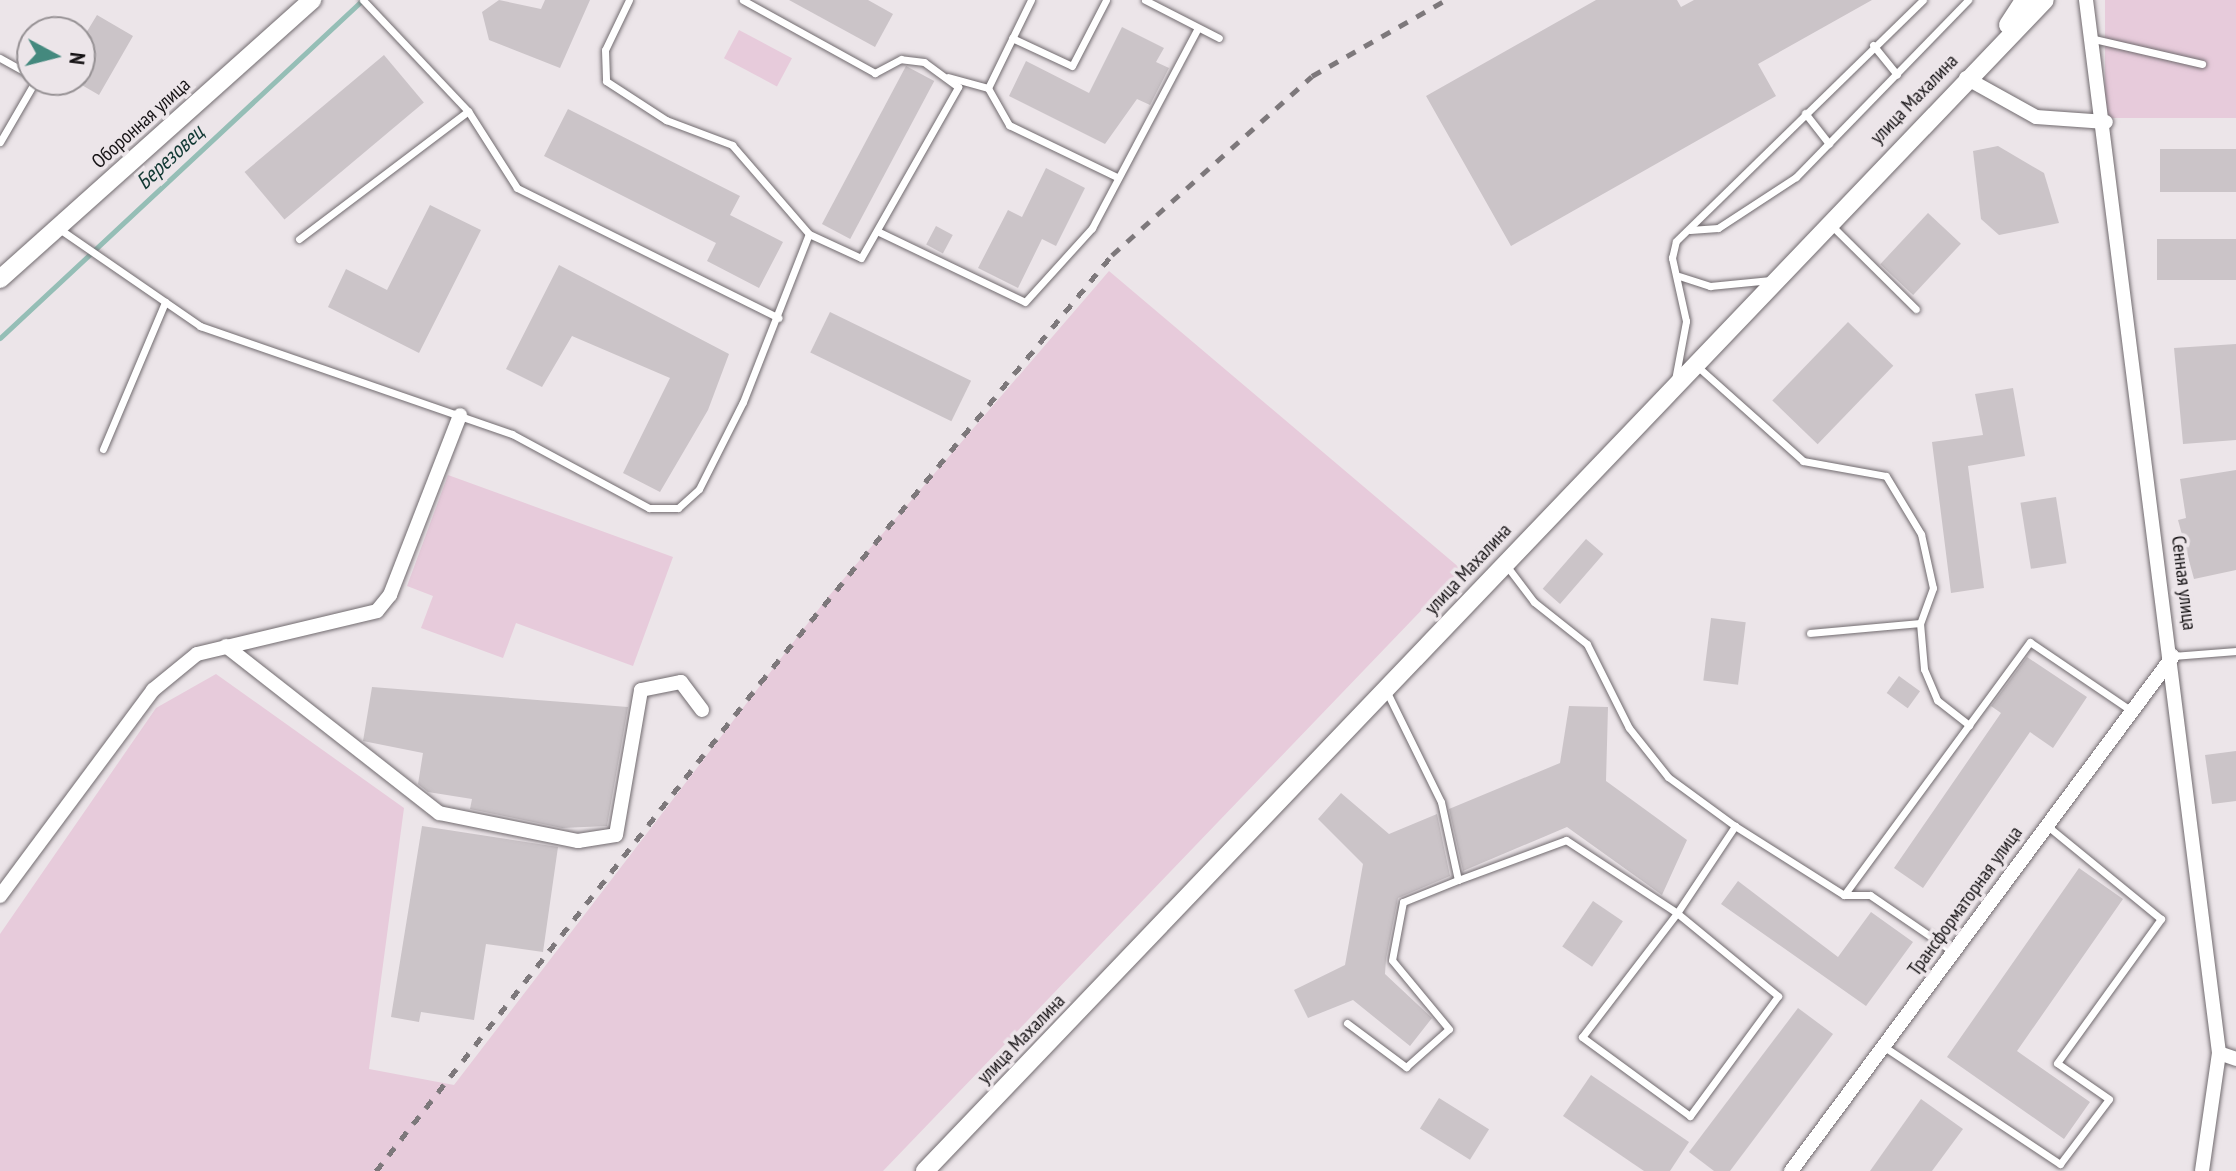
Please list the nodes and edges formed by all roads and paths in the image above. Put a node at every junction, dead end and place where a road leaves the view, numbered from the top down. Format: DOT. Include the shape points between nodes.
graph roads {
  1 [pos="312,0"];
  2 [pos="363,0"];
  3 [pos="629,0"];
  4 [pos="743,0"];
  5 [pos="1031,0"];
  6 [pos="1106,0"];
  7 [pos="1145,0"];
  8 [pos="1923,0"];
  9 [pos="1968,0"];
  10 [pos="2024,0"];
  11 [pos="2045,0"];
  12 [pos="2086,0"];
  13 [pos="1198,28"];
  14 [pos="1012,38"];
  15 [pos="1219,38"];
  16 [pos="2094,39"];
  17 [pos="1873,45"];
  18 [pos="1995,45"];
  19 [pos="2202,64"];
  20 [pos="1897,75"];
  21 [pos="945,77"];
  22 [pos="1966,78"];
  23 [pos="988,88"];
  24 [pos="24,96"];
  25 [pos="468,111"];
  26 [pos="1805,113"];
  27 [pos="2106,122"];
  28 [pos="0,142"];
  29 [pos="1829,144"];
  30 [pos="1117,177"];
  31 [pos="1828,222"];
  32 [pos="58,228"];
  33 [pos="1690,230"];
  34 [pos="877,231"];
  35 [pos="809,234"];
  36 [pos="299,239"];
  37 [pos="1679,276"];
  38 [pos="0,279"];
  39 [pos="1773,279"];
  40 [pos="165,302"];
  41 [pos="1916,309"];
  42 [pos="779,318"];
  43 [pos="1693,363"];
  44 [pos="1675,383"];
  45 [pos="460,415"];
  46 [pos="103,449"];
  47 [pos="1504,563"];
  48 [pos="1920,623"];
  49 [pos="1810,633"];
  50 [pos="226,646"];
  51 [pos="2236,651"];
  52 [pos="2173,656"];
  53 [pos="1385,689"];
  54 [pos="702,710"];
  55 [pos="2130,710"];
  56 [pos="1969,725"];
  57 [pos="2045,825"];
  58 [pos="1735,826"];
  59 [pos="1458,880"];
  60 [pos="1844,895"];
  61 [pos="0,896"];
  62 [pos="1677,913"];
  63 [pos="1952,951"];
  64 [pos="1347,1023"];
  65 [pos="1883,1046"];
  66 [pos="2219,1053"];
  67 [pos="2236,1059"];
  68 [pos="925,1171"];
  69 [pos="1791,1171"];
  70 [pos="2202,1171"];
  1 -- 32 [label="street, Оборонная улица"];
  2 -- 25 [label="lane"];
  3 -- 35 [label="lane" via="605,50 606,81 666,120 732,145"];
  4 -- 21 [label="lane" via="875,73 901,59 924,62"];
  5 -- 14 [label="lane"];
  6 -- 14 [label="lane" via="1072,66"];
  7 -- 13 [label="lane"];
  8 -- 17 [label="lane"];
  9 -- 20 [label="lane"];
  10 -- 18 [label="street"];
  11 -- 18 [label="street, улица Махалина"];
  12 -- 16 [label="street, Сенная улица"];
  13 -- 15 [label="lane"];
  13 -- 30 [label="lane"];
  14 -- 23 [label="lane"];
  16 -- 19 [label="lane"];
  16 -- 27 [label="street, Сенная улица"];
  17 -- 20 [label="lane"];
  17 -- 26 [label="lane"];
  18 -- 22 [label="street, улица Махалина"];
  20 -- 29 [label="lane"];
  21 -- 23 [label="lane"];
  21 -- 34 [label="lane" via="958,87 951,103"];
  22 -- 27 [label="street" via="2036,117"];
  22 -- 31 [label="street, улица Махалина"];
  23 -- 30 [label="lane" via="1009,125"];
  24 -- 28 [label="lane"];
  25 -- 36 [label="lane"];
  25 -- 42 [label="lane" via="517,188"];
  26 -- 29 [label="lane"];
  26 -- 33 [label="lane"];
  27 -- 52 [label="street, Сенная улица"];
  29 -- 33 [label="lane" via="1768,200 1718,228"];
  30 -- 34 [label="lane" via="1092,228 1025,302"];
  31 -- 39 [label="street, улица Махалина"];
  31 -- 41 [label="lane"];
  32 -- 38 [label="street, Оборонная улица"];
  32 -- 40 [label="lane"];
  33 -- 37 [label="lane" via="1673,248"];
  34 -- 35 [label="lane" via="861,258"];
  35 -- 42 [label="lane"];
  37 -- 39 [label="lane" via="1710,286"];
  37 -- 44 [label="lane" via="1686,321"];
  39 -- 43 [label="street, улица Махалина"];
  40 -- 45 [label="lane" via="200,326"];
  40 -- 46 [label="lane"];
  42 -- 45 [label="lane" via="699,489 678,508 649,508 512,434"];
  43 -- 44 [label="street, улица Махалина"];
  43 -- 48 [label="lane" via="1803,461 1886,476 1921,534 1933,588"];
  44 -- 47 [label="street, улица Махалина"];
  45 -- 50 [label="street" via="390,595 377,611"];
  47 -- 53 [label="street, улица Махалина"];
  47 -- 58 [label="lane" via="1534,602 1587,644 1629,728 1668,777"];
  48 -- 49 [label="lane"];
  48 -- 56 [label="lane" via="1924,669 1937,700"];
  50 -- 54 [label="street" via="439,813 578,841 616,835 641,690 681,682"];
  50 -- 61 [label="street" via="197,654 153,690"];
  51 -- 52 [label="lane"];
  52 -- 55 [label="street, Трансформаторная улица"];
  52 -- 66 [label="street, Сенная улица"];
  53 -- 59 [label="lane" via="1441,802"];
  53 -- 68 [label="street, улица Махалина"];
  55 -- 56 [label="lane" via="2030,642"];
  55 -- 57 [label="street, Трансформаторная улица"];
  56 -- 60 [label="lane"];
  57 -- 63 [label="street, Трансформаторная улица"];
  57 -- 65 [label="lane" via="2161,919 2057,1063 2109,1099 2060,1164"];
  58 -- 60 [label="lane"];
  58 -- 62 [label="lane"];
  59 -- 62 [label="lane" via="1566,840"];
  59 -- 64 [label="lane" via="1403,902 1392,960 1449,1029 1430,1053 1406,1067"];
  60 -- 63 [label="lane" via="1870,895"];
  62 -- 62 [label="lane" via="1582,1037 1690,1116 1778,996"];
  63 -- 65 [label="street, Трансформаторная улица"];
  65 -- 69 [label="street, Трансформаторная улица"];
  66 -- 67 [label="street"];
  66 -- 70 [label="street, Сенная улица"];
}
